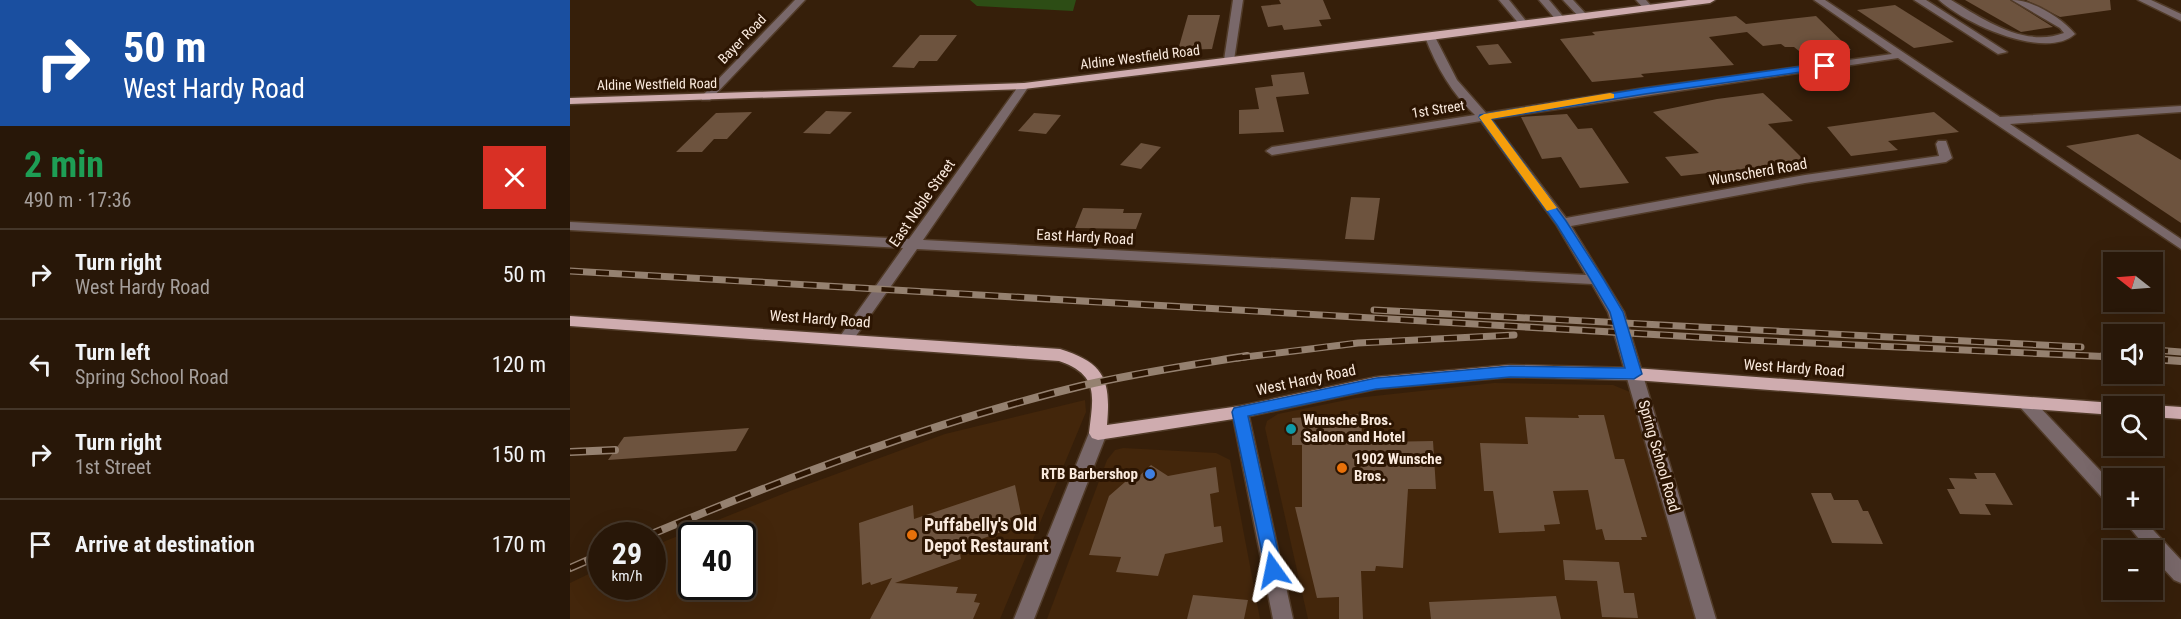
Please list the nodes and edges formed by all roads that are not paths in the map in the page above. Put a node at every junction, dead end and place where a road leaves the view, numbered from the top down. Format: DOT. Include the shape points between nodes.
graph roads {
  1 [pos="800,0"];
  2 [pos="1238,0"];
  3 [pos="1504,0"];
  4 [pos="1544,0"];
  5 [pos="1568,0"];
  6 [pos="1710,0"];
  7 [pos="1819,0"];
  8 [pos="1919,0"];
  9 [pos="1944,0"];
  10 [pos="2017,0"];
  11 [pos="2143,0"];
  12 [pos="1645,4"];
  13 [pos="1583,16"];
  14 [pos="2181,18"];
  15 [pos="1560,19"];
  16 [pos="1523,23"];
  17 [pos="1430,37"];
  18 [pos="2002,52"];
  19 [pos="1893,57"];
  20 [pos="1229,60"];
  21 [pos="1024,86"];
  22 [pos="705,98"];
  23 [pos="570,101"];
  24 [pos="2181,109"];
  25 [pos="1484,117"];
  26 [pos="2000,121"];
  27 [pos="1942,144"];
  28 [pos="1272,151"];
  29 [pos="1562,223"];
  30 [pos="570,226"];
  31 [pos="912,245"];
  32 [pos="2181,245"];
  33 [pos="1598,280"];
  34 [pos="570,321"];
  35 [pos="846,339"];
  36 [pos="1634,374"];
  37 [pos="2026,403"];
  38 [pos="2103,408"];
  39 [pos="1240,412"];
  40 [pos="2163,412"];
  41 [pos="2181,413"];
  42 [pos="1098,433"];
  43 [pos="2103,486"];
  44 [pos="2140,528"];
  45 [pos="2181,574"];
  46 [pos="1024,619"];
  47 [pos="1283,619"];
  48 [pos="1706,619"];
  1 -- 22 [label="street, Bayer Road"];
  2 -- 20 [label="street"];
  3 -- 16 [label="street"];
  4 -- 15 [label="street"];
  5 -- 13 [label="street"];
  6 -- 12 [label="main road, Aldine Westfield Road"];
  7 -- 26 [label="street"];
  8 -- 18 [label="street"];
  9 -- 10 [label="street" via="2017,38 2042,40 2070,34"];
  11 -- 14 [label="street"];
  12 -- 13 [label="main road, Aldine Westfield Road"];
  13 -- 15 [label="main road, Aldine Westfield Road"];
  15 -- 16 [label="main road, Aldine Westfield Road"];
  16 -- 17 [label="main road, Aldine Westfield Road"];
  17 -- 20 [label="main road, Aldine Westfield Road"];
  17 -- 25 [label="street, Spring School Road" via="1470,106"];
  19 -- 25 [label="street, 1st Street"];
  20 -- 21 [label="main road, Aldine Westfield Road"];
  21 -- 22 [label="main road, Aldine Westfield Road"];
  21 -- 31 [label="street, East Noble Street"];
  22 -- 23 [label="main road, Aldine Westfield Road"];
  24 -- 26 [label="street"];
  25 -- 28 [label="street, 1st Street"];
  25 -- 29 [label="street, Spring School Road"];
  26 -- 32 [label="street"];
  27 -- 29 [label="street, Wunscherd Road" via="1946,158 1807,179 1643,213"];
  29 -- 33 [label="street, Spring School Road"];
  30 -- 31 [label="street, East Hardy Road"];
  31 -- 33 [label="street, East Hardy Road"];
  31 -- 35 [label="street, East Noble Street"];
  33 -- 36 [label="street, Spring School Road" via="1617,312"];
  34 -- 35 [label="main road, West Hardy Road"];
  35 -- 42 [label="main road, West Hardy Road" via="1043,353 1077,360 1088,366 1100,382"];
  36 -- 37 [label="main road, West Hardy Road"];
  36 -- 39 [label="main road, West Hardy Road" via="1510,371 1376,383"];
  36 -- 48 [label="street, Spring School Road"];
  37 -- 38 [label="main road, West Hardy Road"];
  37 -- 43 [label="street"];
  39 -- 42 [label="main road, West Hardy Road"];
  39 -- 47 [label="street"];
  40 -- 41 [label="main road"];
  42 -- 46 [label="street"];
  44 -- 45 [label="street"];
}
